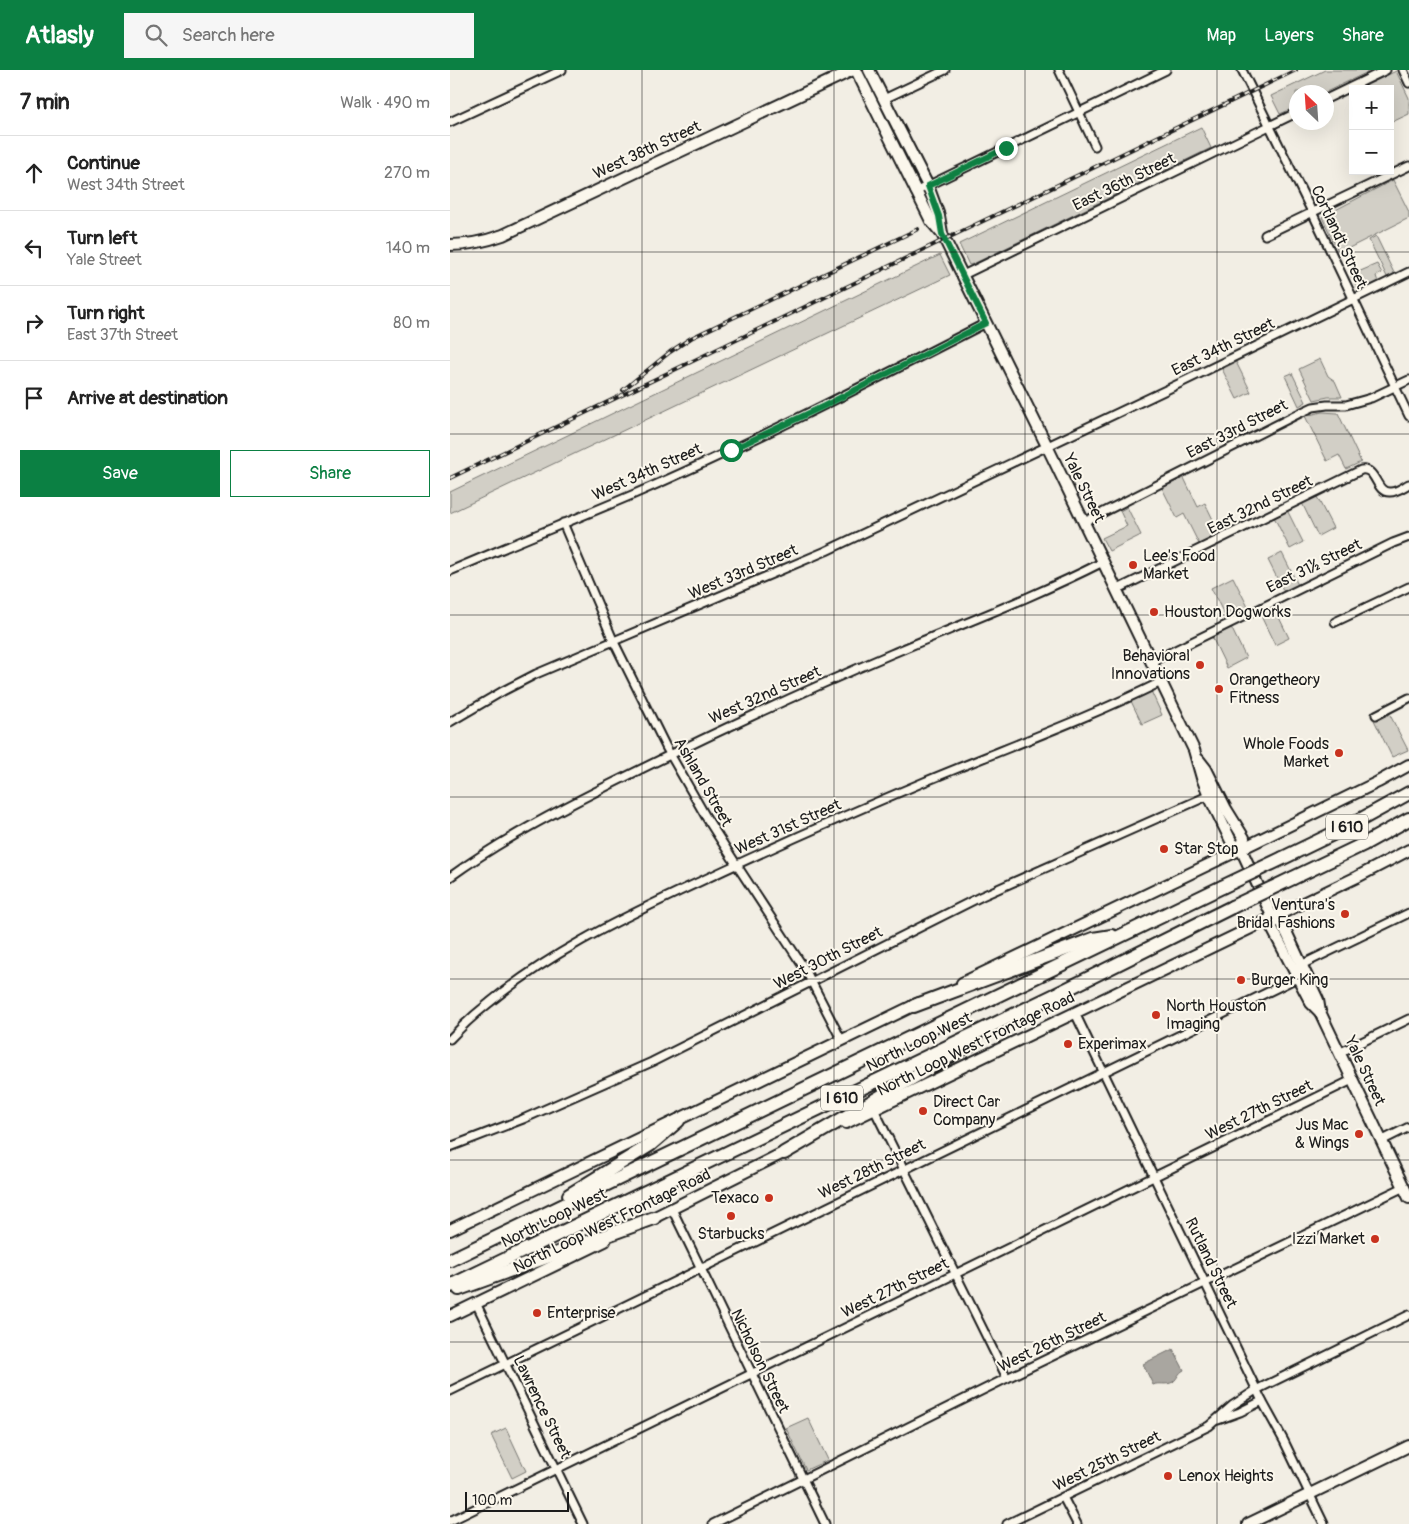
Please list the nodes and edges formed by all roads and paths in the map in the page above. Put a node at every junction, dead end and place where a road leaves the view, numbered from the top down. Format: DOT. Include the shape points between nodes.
graph roads {
  1 [pos="562,70"];
  2 [pos="855,70"];
  3 [pos="869,70"];
  4 [pos="945,70"];
  5 [pos="1059,70"];
  6 [pos="1166,70"];
  7 [pos="1242,70"];
  8 [pos="1386,70"];
  9 [pos="1403,70"];
  10 [pos="1409,83"];
  11 [pos="1334,95"];
  12 [pos="884,99"];
  13 [pos="1079,113"];
  14 [pos="1289,116"];
  15 [pos="450,122"];
  16 [pos="1270,126"];
  17 [pos="1095,146"];
  18 [pos="910,150"];
  19 [pos="897,156"];
  20 [pos="1409,166"];
  21 [pos="928,186"];
  22 [pos="916,192"];
  23 [pos="1312,212"];
  24 [pos="942,234"];
  25 [pos="1265,235"];
  26 [pos="450,245"];
  27 [pos="1409,272"];
  28 [pos="963,275"];
  29 [pos="1352,299"];
  30 [pos="986,323"];
  31 [pos="1409,380"];
  32 [pos="1395,386"];
  33 [pos="1409,416"];
  34 [pos="1047,446"];
  35 [pos="1409,484"];
  36 [pos="1084,522"];
  37 [pos="564,523"];
  38 [pos="1409,537"];
  39 [pos="1103,562"];
  40 [pos="450,571"];
  41 [pos="1409,587"];
  42 [pos="1116,590"];
  43 [pos="1335,622"];
  44 [pos="613,640"];
  45 [pos="1151,662"];
  46 [pos="1161,682"];
  47 [pos="1409,698"];
  48 [pos="1376,715"];
  49 [pos="450,722"];
  50 [pos="670,754"];
  51 [pos="1409,765"];
  52 [pos="1214,793"];
  53 [pos="1409,793"];
  54 [pos="1409,819"];
  55 [pos="1241,849"];
  56 [pos="1409,850"];
  57 [pos="736,864"];
  58 [pos="450,877"];
  59 [pos="1409,913"];
  60 [pos="1273,918"];
  61 [pos="1124,934"];
  62 [pos="1300,971"];
  63 [pos="812,981"];
  64 [pos="1052,996"];
  65 [pos="914,1006"];
  66 [pos="1075,1013"];
  67 [pos="1409,1019"];
  68 [pos="450,1039"];
  69 [pos="842,1041"];
  70 [pos="1339,1053"];
  71 [pos="1103,1072"];
  72 [pos="1352,1080"];
  73 [pos="874,1109"];
  74 [pos="678,1121"];
  75 [pos="1409,1127"];
  76 [pos="1381,1141"];
  77 [pos="450,1147"];
  78 [pos="784,1152"];
  79 [pos="904,1169"];
  80 [pos="1154,1177"];
  81 [pos="1404,1187"];
  82 [pos="1409,1198"];
  83 [pos="672,1209"];
  84 [pos="654,1218"];
  85 [pos="450,1230"];
  86 [pos="512,1231"];
  87 [pos="450,1260"];
  88 [pos="700,1268"];
  89 [pos="955,1274"];
  90 [pos="1206,1283"];
  91 [pos="450,1286"];
  92 [pos="450,1292"];
  93 [pos="476,1303"];
  94 [pos="1409,1315"];
  95 [pos="450,1316"];
  96 [pos="506,1363"];
  97 [pos="751,1373"];
  98 [pos="1007,1378"];
  99 [pos="450,1390"];
  100 [pos="1256,1390"];
  101 [pos="1262,1401"];
  102 [pos="1218,1420"];
  103 [pos="1409,1446"];
  104 [pos="556,1468"];
  105 [pos="803,1480"];
  106 [pos="1310,1494"];
  107 [pos="1063,1497"];
  108 [pos="450,1520"];
  109 [pos="584,1524"];
  110 [pos="713,1524"];
  111 [pos="825,1524"];
  112 [pos="1007,1524"];
  113 [pos="1077,1524"];
  114 [pos="1248,1524"];
  115 [pos="1324,1524"];
  1 -- 15 [label="street"];
  2 -- 19 [label="main road, Yale Street"];
  2 -- 26 [label="main road, West 38th Street" via="503,234 472,244"];
  3 -- 12 [label="main road, Yale Street"];
  4 -- 12 [label="street"];
  5 -- 13 [label="street"];
  6 -- 13 [label="street"];
  7 -- 16 [label="street, Cortlandt Street"];
  8 -- 11 [label="street"];
  9 -- 10 [label="street"];
  12 -- 18 [label="main road, Yale Street"];
  13 -- 17 [label="street"];
  13 -- 21 [label="street"];
  14 -- 16 [label="street, East 36th Street"];
  16 -- 23 [label="street, Cortlandt Street"];
  16 -- 28 [label="street, East 36th Street"];
  18 -- 19 [label="main road"];
  18 -- 21 [label="main road, Yale Street"];
  19 -- 22 [label="main road, Yale Street"];
  20 -- 23 [label="street"];
  21 -- 22 [label="street"];
  21 -- 24 [label="main road, Yale Street"];
  22 -- 24 [label="main road, Yale Street" via="931,221"];
  23 -- 25 [label="street"];
  23 -- 29 [label="street, Cortlandt Street"];
  24 -- 28 [label="main road, Yale Street"];
  27 -- 29 [label="street, East 34th Street"];
  28 -- 30 [label="main road, Yale Street"];
  29 -- 32 [label="street, Cortlandt Street"];
  29 -- 34 [label="street, East 34th Street"];
  30 -- 34 [label="main road, Yale Street"];
  30 -- 37 [label="street, West 34th Street" via="770,432"];
  31 -- 32 [label="street, East 33rd Street"];
  32 -- 33 [label="street, Cortlandt Street"];
  32 -- 36 [label="street, East 33rd Street" via="1371,398 1346,405 1313,407"];
  34 -- 36 [label="main road, Yale Street"];
  34 -- 44 [label="street, West 33rd Street" via="810,558"];
  35 -- 42 [label="street, East 32nd Street" via="1394,492 1385,492 1370,472 1364,470"];
  36 -- 39 [label="main road, Yale Street"];
  37 -- 40 [label="street, West 34th Street"];
  37 -- 44 [label="street, Ashland Street"];
  38 -- 45 [label="street, East 31½ Street"];
  39 -- 42 [label="main road, Yale Street"];
  39 -- 50 [label="street, West 32nd Street"];
  41 -- 43 [label="street"];
  42 -- 45 [label="main road, Yale Street"];
  44 -- 49 [label="street, West 33rd Street" via="528,678"];
  44 -- 50 [label="street, Ashland Street"];
  45 -- 46 [label="main road, Yale Street"];
  46 -- 52 [label="main road, Yale Street" via="1196,757 1202,778"];
  46 -- 57 [label="street, West 31st Street"];
  47 -- 48 [label="street"];
  50 -- 57 [label="street, Ashland Street"];
  50 -- 58 [label="street, West 32nd Street" via="497,845"];
  51 -- 55 [label="main road"];
  52 -- 55 [label="main road, Yale Street" via="1232,843"];
  52 -- 63 [label="street, West 30th Street" via="982,896"];
  53 -- 61 [label="highway, North Loop West / I 610, bridge" via="1347,827"];
  54 -- 64 [label="highway, North Loop West / I 610, bridge"];
  55 -- 60 [label="main road, Yale Street"];
  55 -- 65 [label="main road"];
  56 -- 60 [label="main road, North Loop West Frontage Road"];
  57 -- 63 [label="street, Ashland Street"];
  57 -- 68 [label="street, West 31st Street" via="553,957 502,992"];
  59 -- 62 [label="street, West 28th Street"];
  60 -- 62 [label="main road, Yale Street" via="1272,928"];
  60 -- 66 [label="main road, North Loop West Frontage Road"];
  61 -- 65 [label="highway" via="1093,939"];
  61 -- 86 [label="highway, North Loop West / I 610"];
  62 -- 70 [label="main road, Yale Street" via="1311,1003 1320,1012"];
  62 -- 71 [label="street, West 28th Street"];
  63 -- 69 [label="street, Ashland Street"];
  63 -- 77 [label="street, West 30th Street" via="652,1062 523,1119"];
  64 -- 78 [label="highway"];
  64 -- 91 [label="highway, North Loop West / I 610"];
  65 -- 69 [label="main road"];
  66 -- 71 [label="street, Rutland Street"];
  66 -- 73 [label="main road, North Loop West Frontage Road"];
  67 -- 70 [label="street"];
  69 -- 74 [label="main road"];
  70 -- 72 [label="main road, Yale Street"];
  71 -- 79 [label="street, West 28th Street"];
  71 -- 80 [label="street, Rutland Street"];
  72 -- 76 [label="main road, Yale Street"];
  72 -- 80 [label="street, West 27th Street"];
  73 -- 78 [label="main road, North Loop West Frontage Road"];
  73 -- 79 [label="street"];
  74 -- 85 [label="main road"];
  74 -- 86 [label="highway" via="650,1145"];
  75 -- 76 [label="street"];
  76 -- 81 [label="main road, Yale Street"];
  78 -- 83 [label="main road, North Loop West Frontage Road"];
  79 -- 88 [label="street, West 28th Street"];
  79 -- 89 [label="street"];
  80 -- 89 [label="street, West 27th Street"];
  80 -- 90 [label="street, Rutland Street"];
  81 -- 82 [label="main road, Yale Street"];
  81 -- 90 [label="street, West 26th Street"];
  83 -- 84 [label="main road, North Loop West Frontage Road"];
  83 -- 88 [label="street, Nicholson Street"];
  84 -- 92 [label="highway"];
  84 -- 93 [label="main road, North Loop West Frontage Road"];
  86 -- 87 [label="highway, North Loop West / I 610"];
  88 -- 96 [label="street, West 28th Street"];
  88 -- 97 [label="street, Nicholson Street"];
  89 -- 97 [label="street, West 27th Street"];
  89 -- 98 [label="street"];
  90 -- 98 [label="street, West 26th Street"];
  90 -- 100 [label="street, Rutland Street"];
  93 -- 95 [label="main road, North Loop West Frontage Road"];
  93 -- 96 [label="street, Lawrence Street"];
  94 -- 100 [label="street, West 25th Street"];
  96 -- 99 [label="street, West 28th Street"];
  96 -- 104 [label="street, Lawrence Street"];
  97 -- 104 [label="street, West 27th Street"];
  97 -- 105 [label="street, Nicholson Street"];
  98 -- 105 [label="street, West 26th Street"];
  100 -- 101 [label="street, Rutland Street"];
  100 -- 102 [label="street, West 25th Street"];
  101 -- 102 [label="street, West 25th Street"];
  101 -- 106 [label="street, Rutland Street"];
  102 -- 107 [label="street, West 25th Street"];
  103 -- 106 [label="main road"];
  104 -- 108 [label="street, West 27th Street"];
  104 -- 109 [label="street, Lawrence Street"];
  105 -- 110 [label="street, West 26th Street"];
  105 -- 111 [label="street, Nicholson Street"];
  106 -- 114 [label="main road"];
  106 -- 115 [label="street, Rutland Street"];
  107 -- 112 [label="street, West 25th Street"];
  107 -- 113 [label="street"];
}
